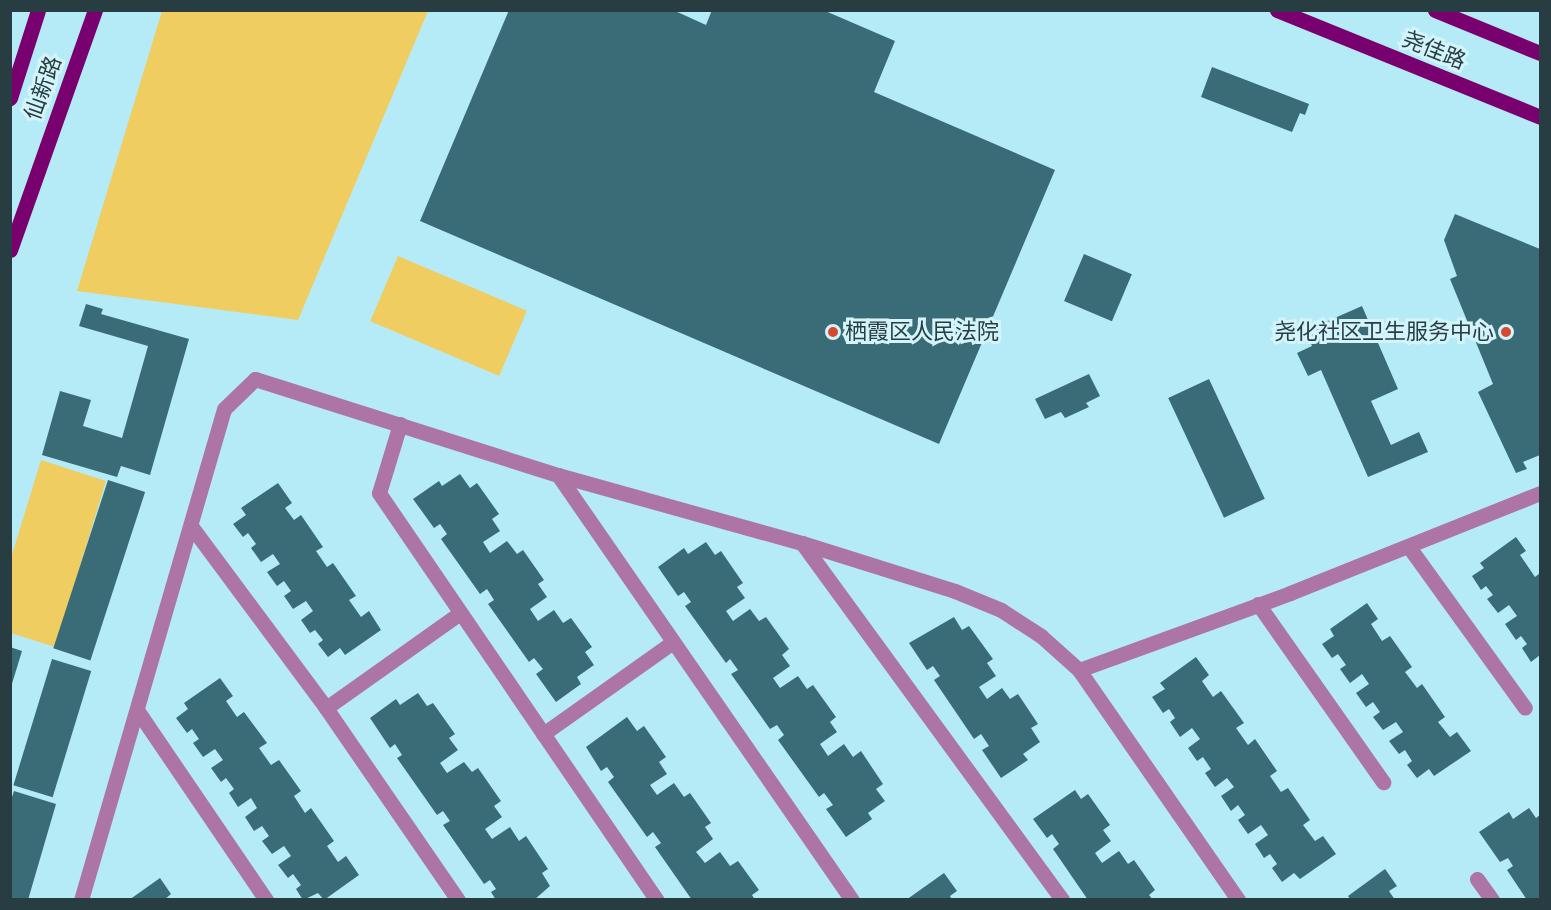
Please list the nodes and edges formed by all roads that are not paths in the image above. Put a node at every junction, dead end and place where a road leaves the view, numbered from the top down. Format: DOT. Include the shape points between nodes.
graph roads {
  1 [pos="38,10"];
  2 [pos="95,10"];
  3 [pos="1277,10"];
  4 [pos="1435,10"];
  5 [pos="1540,53"];
  6 [pos="10,98"];
  7 [pos="1540,117"];
  8 [pos="10,250"];
  9 [pos="400,424"];
  10 [pos="558,475"];
  11 [pos="1540,493"];
  12 [pos="191,526"];
  13 [pos="802,543"];
  14 [pos="1409,547"];
  15 [pos="1258,604"];
  16 [pos="460,613"];
  17 [pos="673,642"];
  18 [pos="1079,670"];
  19 [pos="326,708"];
  20 [pos="1525,708"];
  21 [pos="137,710"];
  22 [pos="543,734"];
  23 [pos="1383,782"];
  24 [pos="1477,879"];
  25 [pos="81,900"];
  26 [pos="266,900"];
  27 [pos="458,900"];
  28 [pos="657,900"];
  29 [pos="852,900"];
  30 [pos="1062,900"];
  31 [pos="1238,900"];
  32 [pos="1492,900"];
  1 -- 6 [label="main road, 仙新路"];
  2 -- 8 [label="main road, 仙新路"];
  3 -- 7 [label="main road, 尧佳路"];
  4 -- 5 [label="main road, 尧佳路"];
  9 -- 10 [label="lane"];
  9 -- 12 [label="lane" via="255,379 224,409"];
  9 -- 16 [label="lane" via="379,494"];
  10 -- 13 [label="lane"];
  10 -- 17 [label="lane"];
  11 -- 14 [label="lane"];
  12 -- 19 [label="lane"];
  12 -- 21 [label="lane"];
  13 -- 18 [label="lane" via="955,591 1001,610 1041,636"];
  13 -- 30 [label="lane"];
  14 -- 15 [label="lane"];
  14 -- 20 [label="lane"];
  15 -- 18 [label="lane"];
  15 -- 23 [label="lane"];
  16 -- 19 [label="lane"];
  16 -- 22 [label="lane"];
  17 -- 22 [label="lane"];
  17 -- 29 [label="lane"];
  18 -- 31 [label="lane"];
  19 -- 27 [label="lane"];
  21 -- 25 [label="lane"];
  21 -- 26 [label="lane"];
  22 -- 28 [label="lane"];
  24 -- 32 [label="lane"];
}
